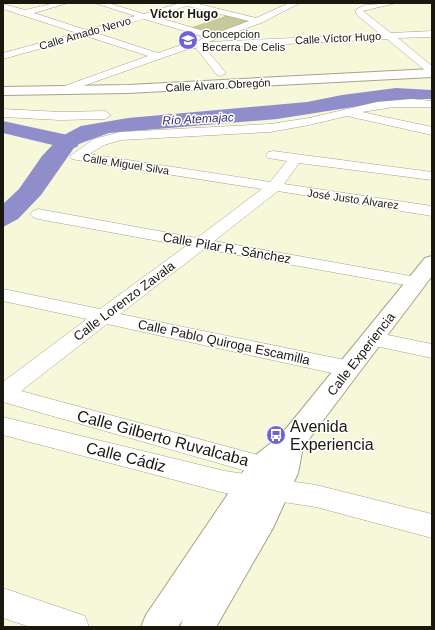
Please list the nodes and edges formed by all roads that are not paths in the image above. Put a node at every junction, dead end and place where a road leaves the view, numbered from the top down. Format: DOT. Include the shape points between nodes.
graph roads {
  1 [pos="64,3"];
  2 [pos="99,3"];
  3 [pos="187,3"];
  4 [pos="296,3"];
  5 [pos="392,3"];
  6 [pos="3,6"];
  7 [pos="26,13"];
  8 [pos="145,16"];
  9 [pos="11,17"];
  10 [pos="258,21"];
  11 [pos="87,33"];
  12 [pos="432,34"];
  13 [pos="388,36"];
  14 [pos="214,37"];
  15 [pos="198,45"];
  16 [pos="3,56"];
  17 [pos="157,56"];
  18 [pos="431,70"];
  19 [pos="221,73"];
  20 [pos="75,85"];
  21 [pos="3,86"];
  22 [pos="3,91"];
  23 [pos="60,91"];
  24 [pos="432,104"];
  25 [pos="344,112"];
  26 [pos="3,113"];
  27 [pos="105,115"];
  28 [pos="432,131"];
  29 [pos="273,155"];
  30 [pos="296,158"];
  31 [pos="432,176"];
  32 [pos="273,188"];
  33 [pos="432,211"];
  34 [pos="38,214"];
  35 [pos="200,243"];
  36 [pos="432,262"];
  37 [pos="416,282"];
  38 [pos="3,295"];
  39 [pos="104,316"];
  40 [pos="373,339"];
  41 [pos="432,350"];
  42 [pos="350,369"];
  43 [pos="3,394"];
  44 [pos="3,426"];
  45 [pos="273,472"];
  46 [pos="432,526"];
  47 [pos="3,603"];
  48 [pos="74,627"];
  49 [pos="158,627"];
  50 [pos="197,627"];
  1 -- 7 [label="street"];
  2 -- 8 [label="street"];
  3 -- 8 [label="street, Calle Amado Nervo"];
  3 -- 10 [label="street"];
  4 -- 10 [label="street"];
  5 -- 13 [label="street" via="359,10"];
  6 -- 7 [label="street"];
  7 -- 9 [label="street"];
  7 -- 11 [label="street"];
  8 -- 11 [label="street, Calle Amado Nervo"];
  8 -- 14 [label="street"];
  10 -- 14 [label="street"];
  11 -- 16 [label="street, Calle Amado Nervo"];
  11 -- 17 [label="street"];
  12 -- 13 [label="street, Calle Víctor Hugo"];
  13 -- 15 [label="street, Calle Víctor Hugo"];
  13 -- 18 [label="street"];
  14 -- 15 [label="street"];
  15 -- 17 [label="street, Calle Víctor Hugo"];
  15 -- 19 [label="street"];
  17 -- 20 [label="street, Calle Víctor Hugo"];
  18 -- 20 [label="street, Calle Álvaro Obregón"];
  18 -- 23 [label="street, Calle Álvaro Obregón"];
  20 -- 21 [label="street, Calle Álvaro Obregón"];
  20 -- 23 [label="street, Calle Víctor Hugo"];
  22 -- 23 [label="street, Calle Álvaro Obregón"];
  24 -- 25 [label="street, Calle Miguel Silva" via="373,105"];
  25 -- 28 [label="street"];
  25 -- 32 [label="street, Calle Miguel Silva" via="291,125 120,136 99,142 77,156"];
  26 -- 27 [label="street"];
  29 -- 30 [label="street"];
  30 -- 31 [label="street"];
  30 -- 32 [label="street, Calle Lorenzo Zavala"];
  32 -- 33 [label="street, José Justo Álvarez"];
  32 -- 35 [label="street, Calle Lorenzo Zavala"];
  34 -- 35 [label="street, Calle Pilar R. Sánchez"];
  35 -- 37 [label="street, Calle Pilar R. Sánchez"];
  35 -- 39 [label="street, Calle Lorenzo Zavala"];
  36 -- 37 [label="street, Calle Experiencia"];
  37 -- 40 [label="street, Calle Experiencia"];
  38 -- 39 [label="street, Calle Pablo Quiroga Escamilla"];
  39 -- 42 [label="street, Calle Pablo Quiroga Escamilla"];
  39 -- 43 [label="street, Calle Lorenzo Zavala"];
  40 -- 41 [label="street"];
  40 -- 42 [label="street, Calle Experiencia"];
  42 -- 45 [label="street, Calle Experiencia"];
  43 -- 45 [label="street, Calle Gilberto Ruvalcaba"];
  44 -- 45 [label="street, Calle Cádiz" via="225,482"];
  45 -- 46 [label="street, Calle Gilberto Ruvalcaba" via="316,496"];
  45 -- 49 [label="street, Calle Experiencia"];
  45 -- 50 [label="street, Calle Experiencia" via="262,518"];
  47 -- 48 [label="street"];
}
